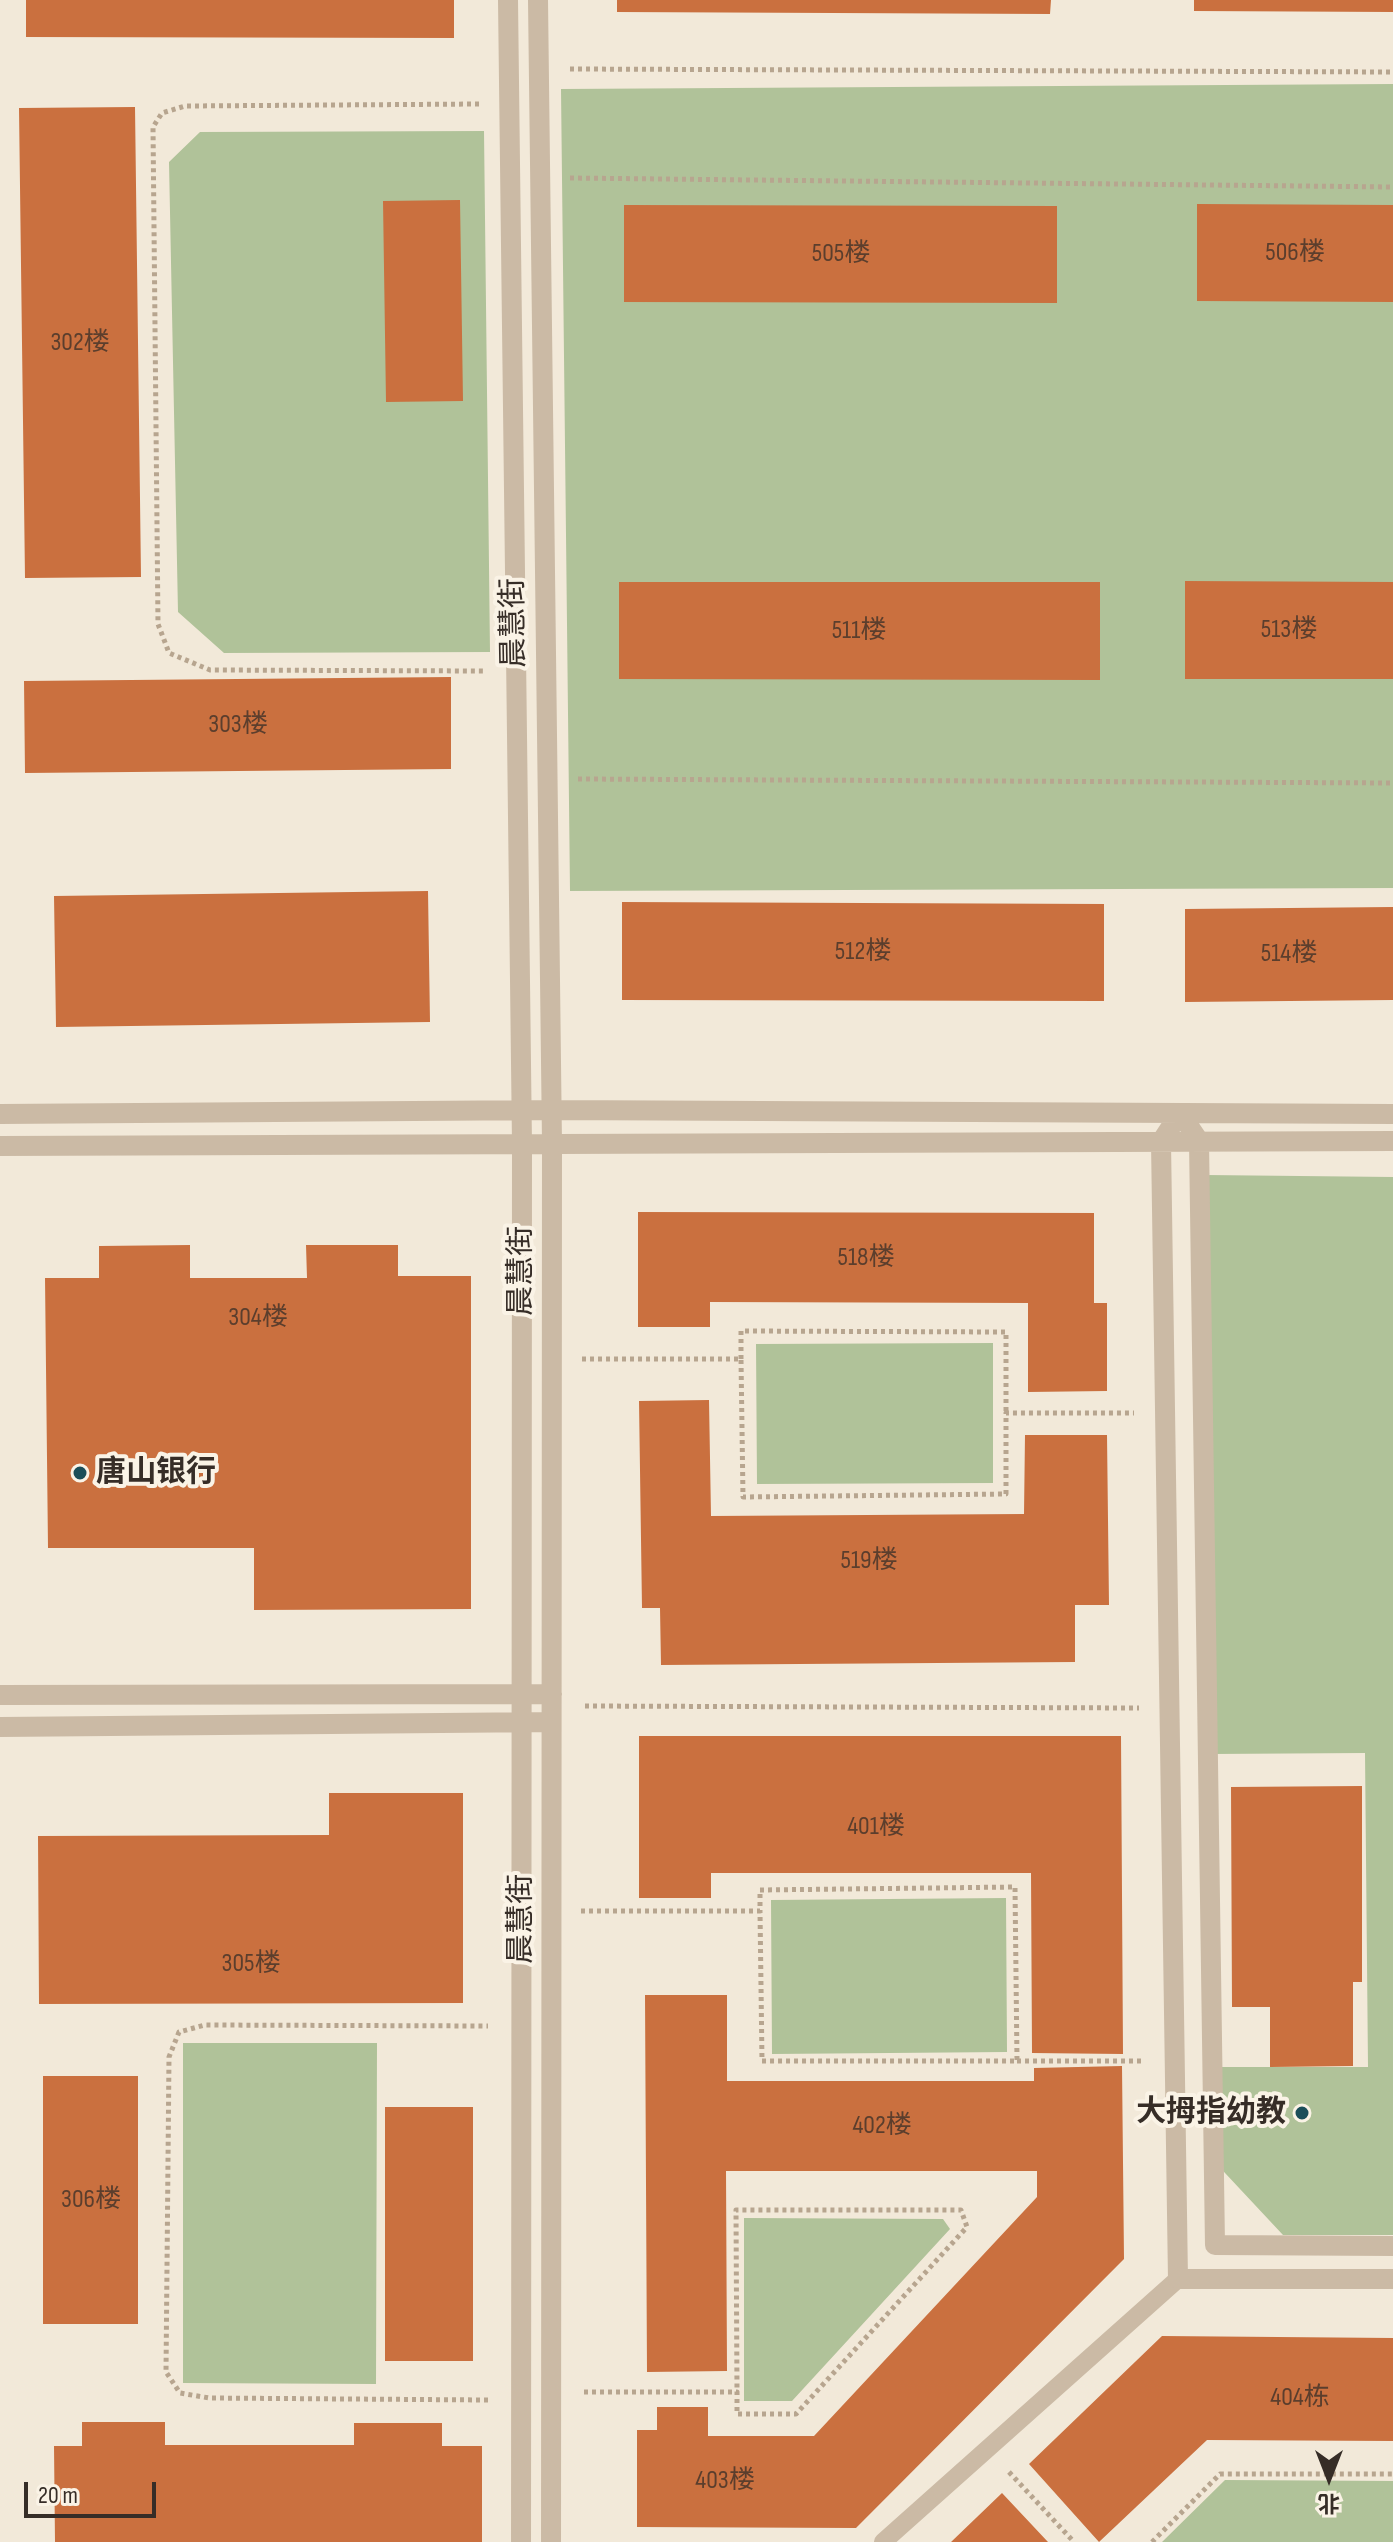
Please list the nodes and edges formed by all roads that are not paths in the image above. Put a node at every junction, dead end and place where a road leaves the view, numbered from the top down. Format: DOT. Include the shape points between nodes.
graph roads {
  1 [pos="508,0"];
  2 [pos="538,0"];
  3 [pos="551,1110"];
  4 [pos="521,1112"];
  5 [pos="1180,1113"];
  6 [pos="0,1114"];
  7 [pos="1393,1114"];
  8 [pos="1199,1141"];
  9 [pos="1393,1141"];
  10 [pos="552,1142"];
  11 [pos="1161,1142"];
  12 [pos="522,1143"];
  13 [pos="0,1146"];
  14 [pos="521,1693"];
  15 [pos="0,1695"];
  16 [pos="552,1707"];
  17 [pos="520,1722"];
  18 [pos="0,1727"];
  19 [pos="1393,2246"];
  20 [pos="1178,2279"];
  21 [pos="1393,2279"];
  22 [pos="521,2542"];
  23 [pos="551,2542"];
  24 [pos="883,2542"];
  1 -- 4 [label="street, 晨慧街"];
  2 -- 3 [label="street, 晨慧街"];
  3 -- 4 [label="street"];
  3 -- 5 [label="street"];
  3 -- 10 [label="street, 晨慧街"];
  4 -- 6 [label="street"];
  4 -- 12 [label="street, 晨慧街"];
  5 -- 7 [label="street"];
  5 -- 8 [label="street"];
  5 -- 11 [label="street"];
  8 -- 9 [label="street"];
  8 -- 11 [label="street"];
  8 -- 19 [label="street" via="1215,2245"];
  10 -- 11 [label="street"];
  10 -- 12 [label="street"];
  10 -- 16 [label="street, 晨慧街"];
  11 -- 20 [label="street"];
  12 -- 13 [label="street"];
  12 -- 14 [label="street, 晨慧街"];
  14 -- 15 [label="street"];
  14 -- 16 [label="street"];
  14 -- 17 [label="street, 晨慧街"];
  16 -- 17 [label="street"];
  16 -- 23 [label="street, 晨慧街"];
  17 -- 18 [label="street"];
  17 -- 22 [label="street, 晨慧街"];
  20 -- 21 [label="street"];
  20 -- 24 [label="lane"];
}
